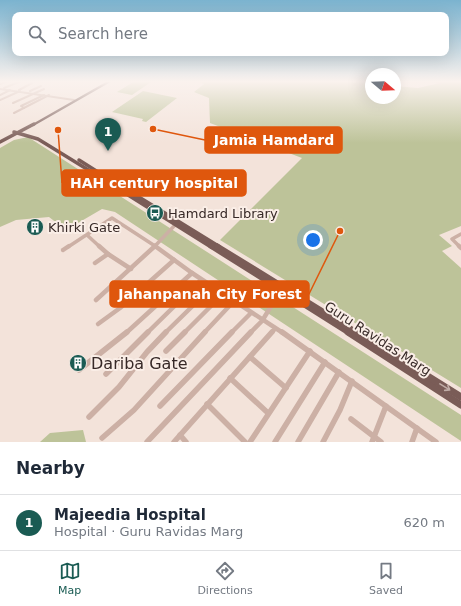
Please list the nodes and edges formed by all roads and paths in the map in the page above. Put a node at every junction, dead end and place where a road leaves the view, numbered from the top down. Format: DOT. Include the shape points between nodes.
graph roads {
  1 [pos="16,102"];
  2 [pos="30,102"];
  3 [pos="37,102"];
  4 [pos="71,102"];
  5 [pos="73,102"];
  6 [pos="13,103"];
  7 [pos="24,108"];
  8 [pos="14,113"];
  9 [pos="41,121"];
  10 [pos="17,132"];
  11 [pos="29,134"];
  12 [pos="0,141"];
  13 [pos="176,224"];
  14 [pos="461,234"];
  15 [pos="87,235"];
  16 [pos="155,246"];
  17 [pos="461,248"];
  18 [pos="63,250"];
  19 [pos="108,254"];
  20 [pos="174,260"];
  21 [pos="95,263"];
  22 [pos="131,269"];
  23 [pos="192,274"];
  24 [pos="201,280"];
  25 [pos="212,287"];
  26 [pos="281,290"];
  27 [pos="223,294"];
  28 [pos="96,300"];
  29 [pos="234,301"];
  30 [pos="251,313"];
  31 [pos="262,321"];
  32 [pos="98,324"];
  33 [pos="275,329"];
  34 [pos="166,351"];
  35 [pos="310,351"];
  36 [pos="250,357"];
  37 [pos="325,362"];
  38 [pos="80,370"];
  39 [pos="339,372"];
  40 [pos="106,374"];
  41 [pos="230,378"];
  42 [pos="352,381"];
  43 [pos="286,388"];
  44 [pos="461,397"];
  45 [pos="208,404"];
  46 [pos="461,405"];
  47 [pos="160,406"];
  48 [pos="386,406"];
  49 [pos="268,413"];
  50 [pos="88,417"];
  51 [pos="351,419"];
  52 [pos="417,428"];
  53 [pos="180,435"];
  54 [pos="102,438"];
  55 [pos="373,439"];
  56 [pos="147,442"];
  57 [pos="174,442"];
  58 [pos="186,442"];
  59 [pos="245,442"];
  60 [pos="250,442"];
  61 [pos="275,442"];
  62 [pos="298,442"];
  63 [pos="323,442"];
  64 [pos="382,442"];
  65 [pos="412,442"];
  66 [pos="436,442"];
  1 -- 6 [label="street"];
  2 -- 7 [label="street" via="21,106"];
  3 -- 7 [label="street"];
  4 -- 10 [label="main road"];
  5 -- 9 [label="main road"];
  7 -- 8 [label="street"];
  9 -- 10 [label="main road"];
  9 -- 11 [label="main road" via="28,130"];
  10 -- 11 [label="main road, Guru Ravidas Marg"];
  10 -- 12 [label="main road"];
  10 -- 13 [label="main road, Guru Ravidas Marg" via="38,140"];
  11 -- 44 [label="main road, Guru Ravidas Marg, one-way" via="88,165"];
  13 -- 16 [label="street"];
  13 -- 26 [label="main road, Guru Ravidas Marg"];
  14 -- 17 [label="street" via="452,238"];
  15 -- 16 [label="street" via="112,218"];
  15 -- 18 [label="street"];
  15 -- 19 [label="street"];
  16 -- 20 [label="street"];
  16 -- 22 [label="street"];
  19 -- 21 [label="street"];
  19 -- 22 [label="street"];
  20 -- 23 [label="street"];
  20 -- 32 [label="street"];
  22 -- 28 [label="street"];
  23 -- 24 [label="street"];
  23 -- 38 [label="street" via="120,340"];
  24 -- 25 [label="street"];
  24 -- 40 [label="street"];
  25 -- 27 [label="street"];
  25 -- 50 [label="street" via="147,352 119,387"];
  26 -- 31 [label="street"];
  26 -- 46 [label="main road, Guru Ravidas Marg"];
  27 -- 29 [label="street"];
  27 -- 34 [label="street"];
  29 -- 30 [label="street"];
  29 -- 54 [label="street" via="134,410"];
  30 -- 31 [label="street"];
  30 -- 47 [label="street"];
  31 -- 33 [label="street"];
  31 -- 56 [label="street"];
  33 -- 35 [label="street"];
  33 -- 36 [label="street"];
  35 -- 37 [label="street"];
  35 -- 43 [label="street"];
  36 -- 41 [label="street"];
  36 -- 43 [label="street"];
  37 -- 39 [label="street"];
  37 -- 61 [label="street"];
  39 -- 42 [label="street"];
  39 -- 62 [label="street"];
  41 -- 45 [label="street"];
  41 -- 49 [label="street"];
  42 -- 48 [label="street"];
  42 -- 63 [label="street"];
  43 -- 49 [label="street"];
  45 -- 53 [label="street"];
  45 -- 59 [label="street"];
  48 -- 52 [label="street"];
  48 -- 55 [label="street"];
  49 -- 60 [label="street"];
  51 -- 55 [label="street"];
  52 -- 65 [label="street"];
  52 -- 66 [label="street"];
  53 -- 57 [label="street"];
  53 -- 58 [label="street"];
  55 -- 64 [label="street"];
}
